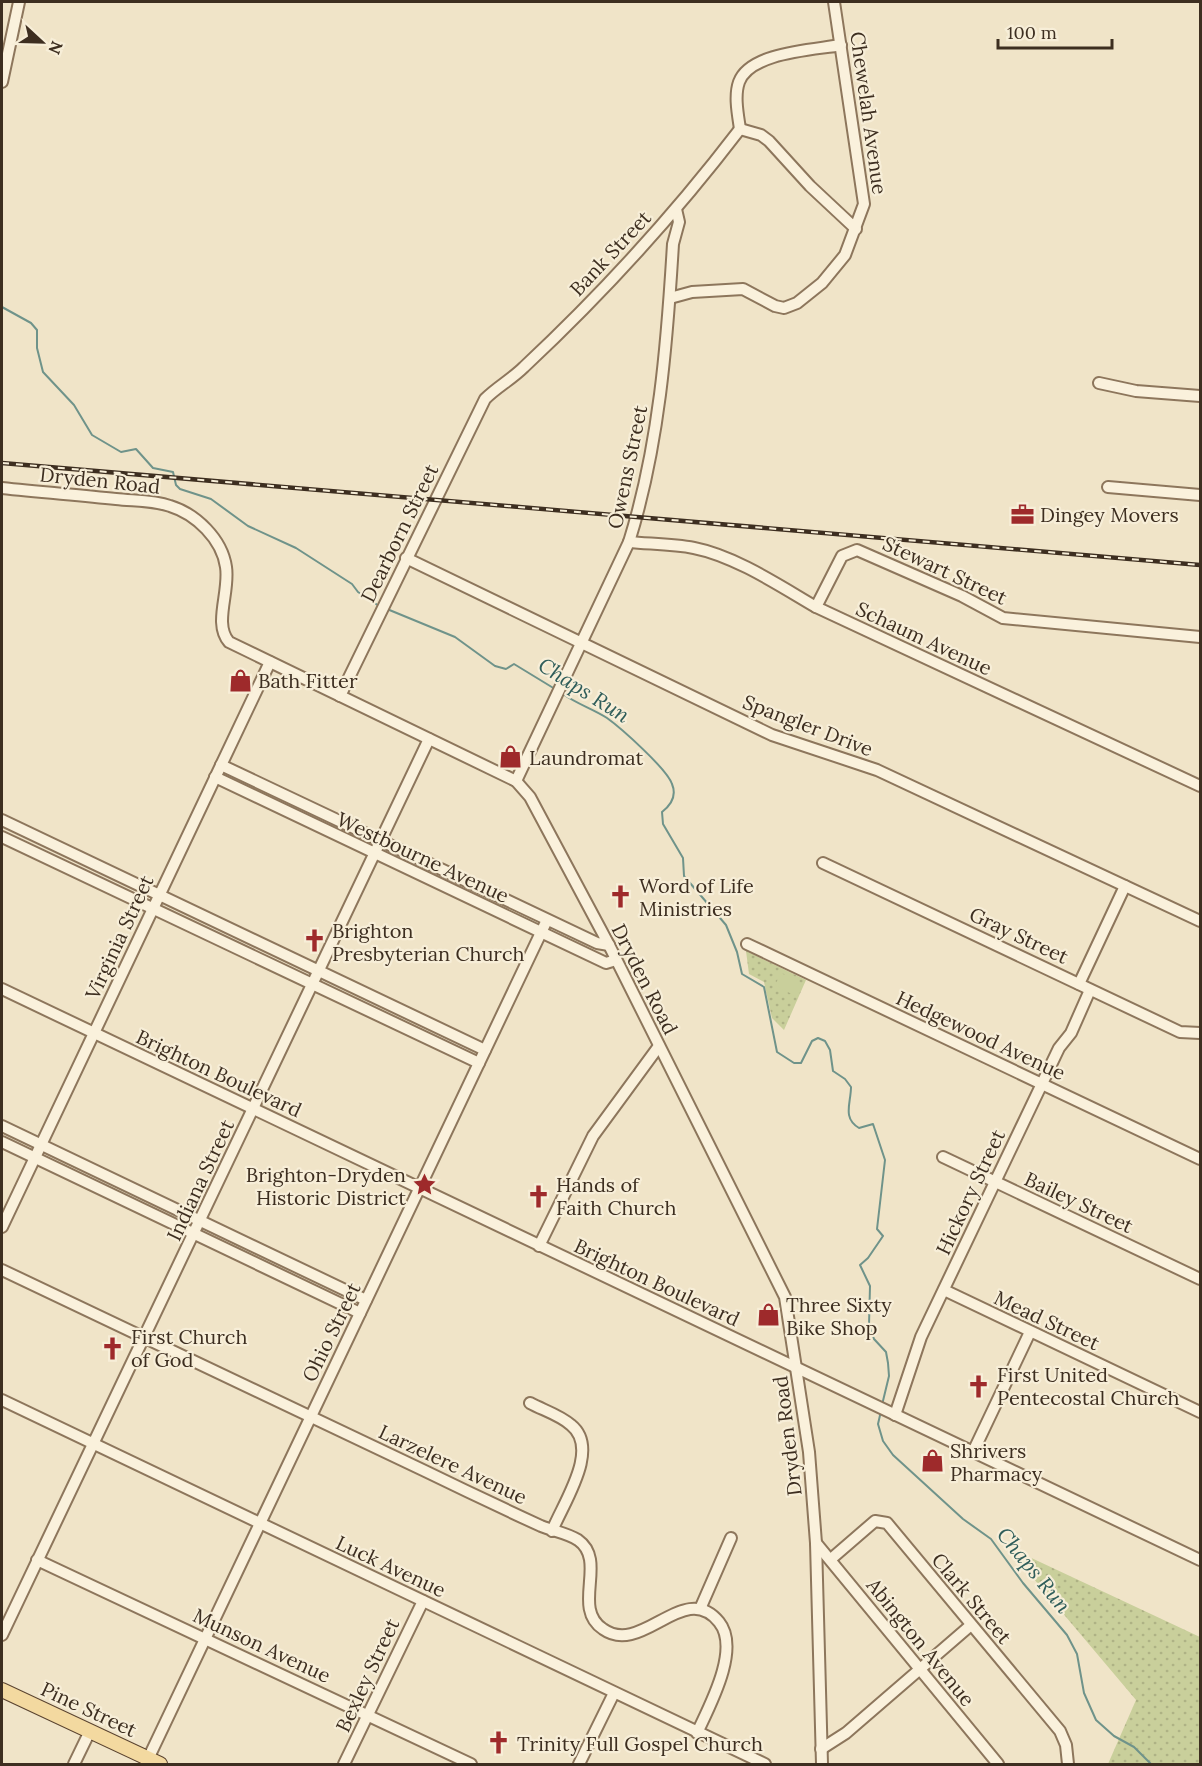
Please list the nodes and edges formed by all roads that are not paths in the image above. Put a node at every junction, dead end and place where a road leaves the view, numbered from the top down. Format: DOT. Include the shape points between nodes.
graph roads {
  1 [pos="19,2"];
  2 [pos="834,2"];
  3 [pos="841,45"];
  4 [pos="2,82"];
  5 [pos="740,129"];
  6 [pos="676,209"];
  7 [pos="856,229"];
  8 [pos="670,298"];
  9 [pos="1099,383"];
  10 [pos="494,390"];
  11 [pos="1200,396"];
  12 [pos="2,488"];
  13 [pos="1108,488"];
  14 [pos="1200,495"];
  15 [pos="629,542"];
  16 [pos="406,558"];
  17 [pos="816,607"];
  18 [pos="1200,637"];
  19 [pos="581,642"];
  20 [pos="270,663"];
  21 [pos="340,696"];
  22 [pos="429,739"];
  23 [pos="221,765"];
  24 [pos="215,777"];
  25 [pos="516,781"];
  26 [pos="1200,786"];
  27 [pos="2,820"];
  28 [pos="2,837"];
  29 [pos="381,841"];
  30 [pos="375,854"];
  31 [pos="823,863"];
  32 [pos="1125,886"];
  33 [pos="159,894"];
  34 [pos="152,908"];
  35 [pos="547,920"];
  36 [pos="1200,921"];
  37 [pos="540,933"];
  38 [pos="747,944"];
  39 [pos="609,945"];
  40 [pos="616,960"];
  41 [pos="319,970"];
  42 [pos="312,984"];
  43 [pos="1079,984"];
  44 [pos="2,989"];
  45 [pos="1090,990"];
  46 [pos="93,1033"];
  47 [pos="1200,1033"];
  48 [pos="659,1046"];
  49 [pos="485,1050"];
  50 [pos="479,1063"];
  51 [pos="1042,1084"];
  52 [pos="253,1109"];
  53 [pos="2,1126"];
  54 [pos="2,1142"];
  55 [pos="41,1145"];
  56 [pos="943,1157"];
  57 [pos="35,1158"];
  58 [pos="1200,1159"];
  59 [pos="994,1182"];
  60 [pos="420,1188"];
  61 [pos="200,1221"];
  62 [pos="2,1227"];
  63 [pos="194,1233"];
  64 [pos="539,1245"];
  65 [pos="2,1270"];
  66 [pos="1200,1279"];
  67 [pos="944,1290"];
  68 [pos="366,1300"];
  69 [pos="360,1312"];
  70 [pos="1030,1332"];
  71 [pos="145,1338"];
  72 [pos="798,1369"];
  73 [pos="2,1400"];
  74 [pos="530,1403"];
  75 [pos="1200,1412"];
  76 [pos="891,1413"];
  77 [pos="310,1417"];
  78 [pos="93,1444"];
  79 [pos="973,1452"];
  80 [pos="260,1524"];
  81 [pos="552,1531"];
  82 [pos="731,1538"];
  83 [pos="816,1542"];
  84 [pos="831,1559"];
  85 [pos="37,1560"];
  86 [pos="1200,1560"];
  87 [pos="423,1602"];
  88 [pos="700,1609"];
  89 [pos="970,1625"];
  90 [pos="2,1635"];
  91 [pos="205,1638"];
  92 [pos="920,1669"];
  93 [pos="2,1690"];
  94 [pos="614,1693"];
  95 [pos="368,1716"];
  96 [pos="90,1731"];
  97 [pos="697,1733"];
  98 [pos="821,1749"];
  99 [pos="154,1762"];
  100 [pos="74,1764"];
  101 [pos="344,1764"];
  102 [pos="471,1764"];
  103 [pos="579,1764"];
  104 [pos="765,1764"];
  105 [pos="822,1764"];
  106 [pos="998,1764"];
  107 [pos="1068,1764"];
  1 -- 4 [label="street"];
  2 -- 3 [label="street, Chewelah Avenue"];
  3 -- 5 [label="street" via="766,59 747,70 738,86"];
  3 -- 7 [label="street, Chewelah Avenue" via="863,185 864,204"];
  5 -- 6 [label="street, Bank Street"];
  5 -- 7 [label="street" via="769,141"];
  6 -- 8 [label="street, Owens Street" via="679,222 673,244"];
  6 -- 10 [label="street, Bank Street" via="525,366"];
  7 -- 8 [label="street, Chewelah Avenue" via="845,255 830,275 797,303 780,308 743,289 693,292"];
  8 -- 15 [label="street, Owens Street" via="658,411 644,492"];
  9 -- 11 [label="street" via="1136,391"];
  10 -- 16 [label="street, Dearborn Street" via="485,399"];
  12 -- 20 [label="street, Dryden Road" via="160,503 185,512 208,531 225,561 228,581 222,632 229,642"];
  13 -- 14 [label="street"];
  15 -- 17 [label="street, Schaum Avenue" via="710,552"];
  15 -- 19 [label="street, Owens Street"];
  16 -- 19 [label="street, Spangler Drive"];
  16 -- 21 [label="street, Dearborn Street"];
  17 -- 18 [label="street, Stewart Street" via="842,556 857,550 1003,618"];
  17 -- 26 [label="street, Schaum Avenue"];
  19 -- 25 [label="street, Owens Street"];
  19 -- 32 [label="street, Spangler Drive" via="772,735 877,770"];
  20 -- 21 [label="street, Dryden Road"];
  20 -- 23 [label="street, Virginia Street"];
  21 -- 22 [label="street, Dryden Road"];
  22 -- 25 [label="street, Dryden Road"];
  22 -- 29 [label="street, Indiana Street"];
  23 -- 24 [label="street, Virginia Street"];
  23 -- 29 [label="street, Westbourne Avenue"];
  24 -- 30 [label="street, Westbourne Avenue"];
  24 -- 33 [label="street, Virginia Street"];
  25 -- 39 [label="street, Dryden Road" via="531,797"];
  27 -- 33 [label="street"];
  28 -- 34 [label="street"];
  29 -- 30 [label="street, Indiana Street"];
  29 -- 35 [label="street, Westbourne Avenue"];
  30 -- 37 [label="street, Westbourne Avenue"];
  30 -- 41 [label="street, Indiana Street"];
  31 -- 43 [label="street, Gray Street"];
  32 -- 36 [label="street, Spangler Drive"];
  32 -- 43 [label="street"];
  33 -- 34 [label="street, Virginia Street"];
  33 -- 41 [label="street"];
  34 -- 42 [label="street"];
  34 -- 46 [label="street, Virginia Street"];
  35 -- 37 [label="street, Ohio Street"];
  35 -- 39 [label="street, Westbourne Avenue"];
  37 -- 40 [label="street, Westbourne Avenue" via="606,963"];
  37 -- 49 [label="street, Ohio Street"];
  38 -- 51 [label="street, Hedgewood Avenue"];
  39 -- 40 [label="street, Dryden Road"];
  40 -- 48 [label="street, Dryden Road"];
  41 -- 42 [label="street, Indiana Street"];
  41 -- 49 [label="street"];
  42 -- 50 [label="street"];
  42 -- 52 [label="street, Indiana Street"];
  43 -- 45 [label="street, Gray Street"];
  44 -- 46 [label="street, Brighton Boulevard"];
  45 -- 47 [label="street, Gray Street" via="1180,1032"];
  45 -- 51 [label="street, Hickory Street"];
  46 -- 52 [label="street, Brighton Boulevard"];
  46 -- 55 [label="street, Virginia Street"];
  48 -- 64 [label="street" via="593,1136"];
  48 -- 72 [label="street, Dryden Road" via="785,1297"];
  49 -- 50 [label="street, Ohio Street"];
  50 -- 60 [label="street, Ohio Street"];
  51 -- 58 [label="street, Hedgewood Avenue"];
  51 -- 59 [label="street, Hickory Street"];
  52 -- 60 [label="street, Brighton Boulevard"];
  52 -- 61 [label="street, Indiana Street"];
  53 -- 55 [label="street"];
  54 -- 57 [label="street"];
  55 -- 57 [label="street, Virginia Street"];
  55 -- 61 [label="street"];
  56 -- 59 [label="street, Bailey Street"];
  57 -- 62 [label="street, Virginia Street"];
  57 -- 63 [label="street"];
  59 -- 66 [label="street, Bailey Street"];
  59 -- 67 [label="street, Hickory Street"];
  60 -- 64 [label="street, Brighton Boulevard"];
  60 -- 68 [label="street, Ohio Street"];
  61 -- 63 [label="street, Indiana Street"];
  61 -- 68 [label="street"];
  63 -- 69 [label="street"];
  63 -- 71 [label="street, Indiana Street"];
  64 -- 72 [label="street, Brighton Boulevard"];
  65 -- 71 [label="street, Larzelere Avenue"];
  67 -- 70 [label="street, Mead Street"];
  67 -- 76 [label="street, Hickory Street"];
  68 -- 69 [label="street, Ohio Street"];
  69 -- 77 [label="street, Ohio Street"];
  70 -- 75 [label="street, Mead Street"];
  70 -- 79 [label="street"];
  71 -- 77 [label="street, Larzelere Avenue"];
  71 -- 78 [label="street, Indiana Street"];
  72 -- 76 [label="street, Brighton Boulevard"];
  72 -- 83 [label="street, Dryden Road"];
  73 -- 78 [label="street, Luck Avenue"];
  74 -- 81 [label="street" via="565,1420 583,1441 582,1462"];
  76 -- 79 [label="street, Brighton Boulevard"];
  77 -- 80 [label="street, Ohio Street"];
  77 -- 81 [label="street, Larzelere Avenue"];
  78 -- 80 [label="street, Luck Avenue"];
  78 -- 85 [label="street, Indiana Street"];
  79 -- 86 [label="street, Brighton Boulevard"];
  80 -- 87 [label="street, Luck Avenue"];
  80 -- 91 [label="street, Ohio Street"];
  81 -- 88 [label="street, Larzelere Avenue" via="567,1534 584,1545 591,1566 590,1612 595,1622 612,1634 635,1635 687,1608"];
  82 -- 88 [label="street"];
  83 -- 84 [label="street, Abington Avenue"];
  83 -- 98 [label="street, Dryden Road"];
  84 -- 89 [label="street, Clark Street" via="875,1521 887,1523"];
  84 -- 92 [label="street, Abington Avenue"];
  85 -- 90 [label="street, Indiana Street"];
  85 -- 91 [label="street, Munson Avenue"];
  87 -- 94 [label="street, Luck Avenue"];
  87 -- 95 [label="street, Bexley Street"];
  88 -- 97 [label="street" via="720,1622 726,1640 719,1687"];
  89 -- 92 [label="street"];
  89 -- 107 [label="street, Clark Street" via="1060,1731"];
  91 -- 95 [label="street, Munson Avenue"];
  91 -- 99 [label="street, Ohio Street"];
  92 -- 98 [label="street" via="835,1742"];
  92 -- 106 [label="street, Abington Avenue"];
  93 -- 96 [label="main road, Pine Street"];
  94 -- 97 [label="street, Luck Avenue"];
  94 -- 103 [label="street"];
  95 -- 101 [label="street, Bexley Street"];
  95 -- 102 [label="street, Munson Avenue"];
  96 -- 99 [label="main road, Pine Street"];
  96 -- 100 [label="street"];
  97 -- 104 [label="street, Luck Avenue"];
  98 -- 105 [label="street, Dryden Road"];
}
